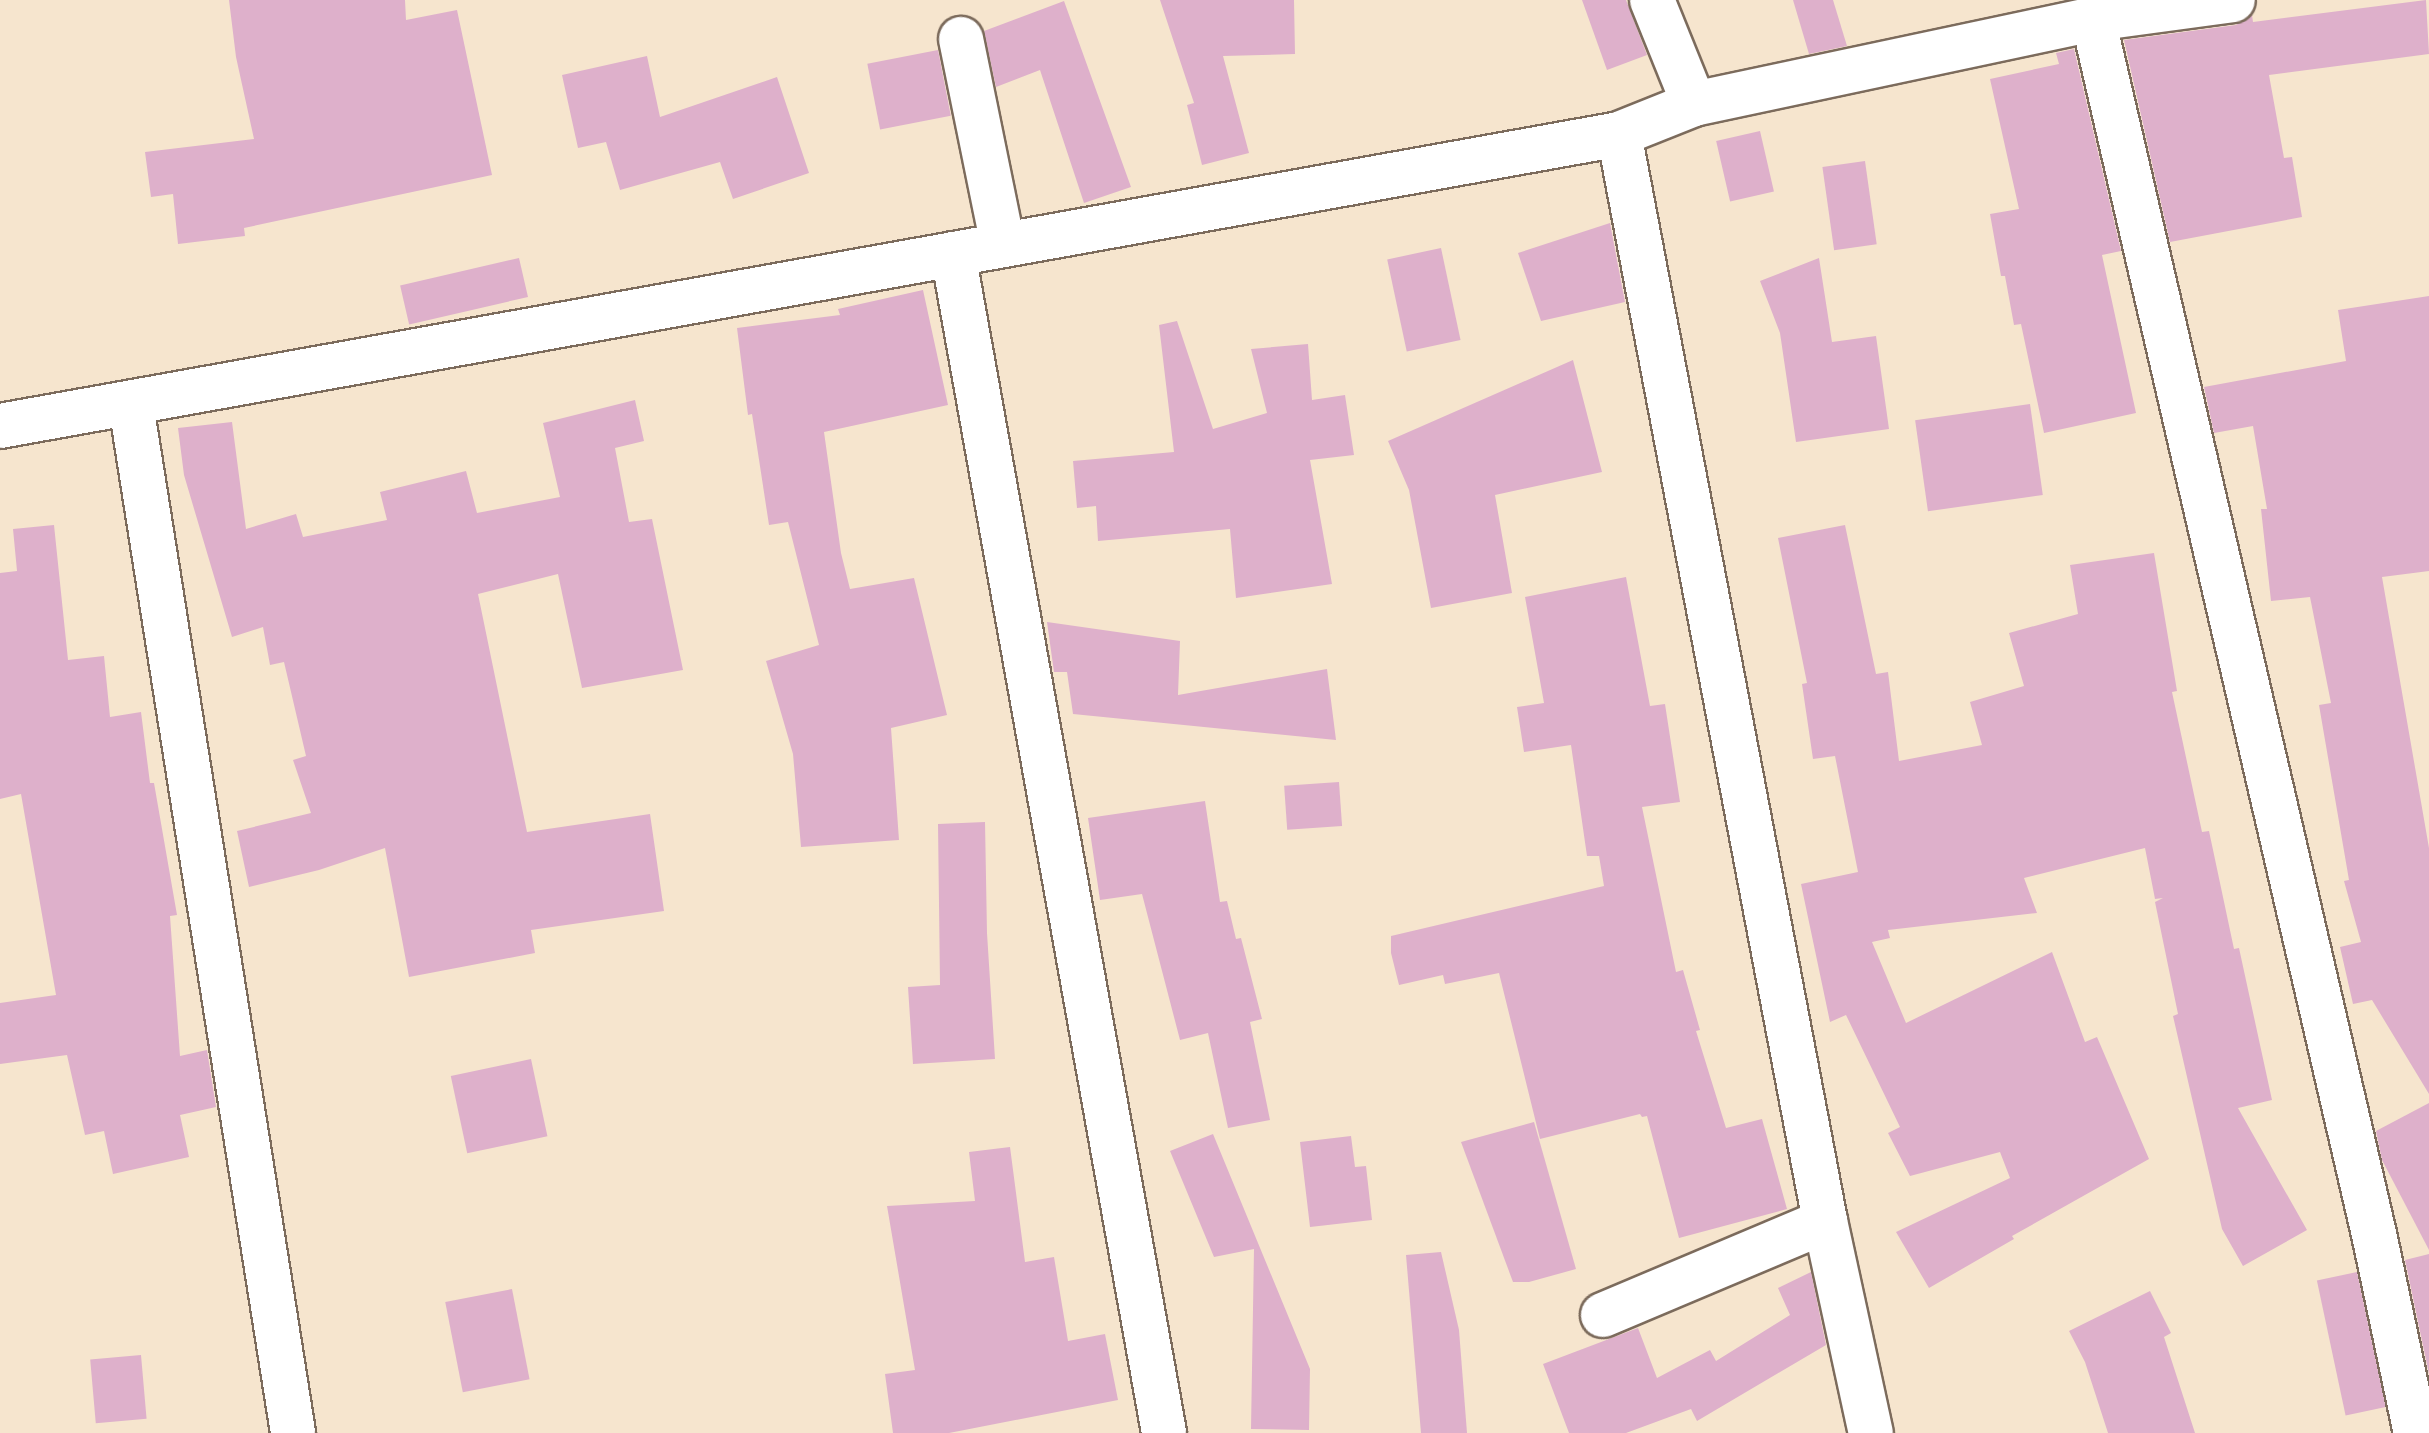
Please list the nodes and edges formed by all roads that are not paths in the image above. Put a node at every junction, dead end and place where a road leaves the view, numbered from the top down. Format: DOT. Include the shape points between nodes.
graph roads {
  1 [pos="1652,0"];
  2 [pos="2219,1"];
  3 [pos="2093,19"];
  4 [pos="961,39"];
  5 [pos="1694,104"];
  6 [pos="1619,134"];
  7 [pos="1003,245"];
  8 [pos="953,254"];
  9 [pos="131,405"];
  10 [pos="0,426"];
  11 [pos="1825,1221"];
  12 [pos="1603,1315"];
  13 [pos="293,1433"];
  14 [pos="1164,1433"];
  15 [pos="1871,1433"];
  16 [pos="2416,1433"];
  1 -- 5 [label="street"];
  2 -- 3 [label="street"];
  3 -- 5 [label="street"];
  3 -- 16 [label="street"];
  4 -- 7 [label="street"];
  5 -- 6 [label="street"];
  6 -- 7 [label="street"];
  6 -- 11 [label="street"];
  7 -- 8 [label="street"];
  8 -- 9 [label="street"];
  8 -- 14 [label="street"];
  9 -- 10 [label="street"];
  9 -- 13 [label="street"];
  11 -- 12 [label="street"];
  11 -- 15 [label="street"];
}
